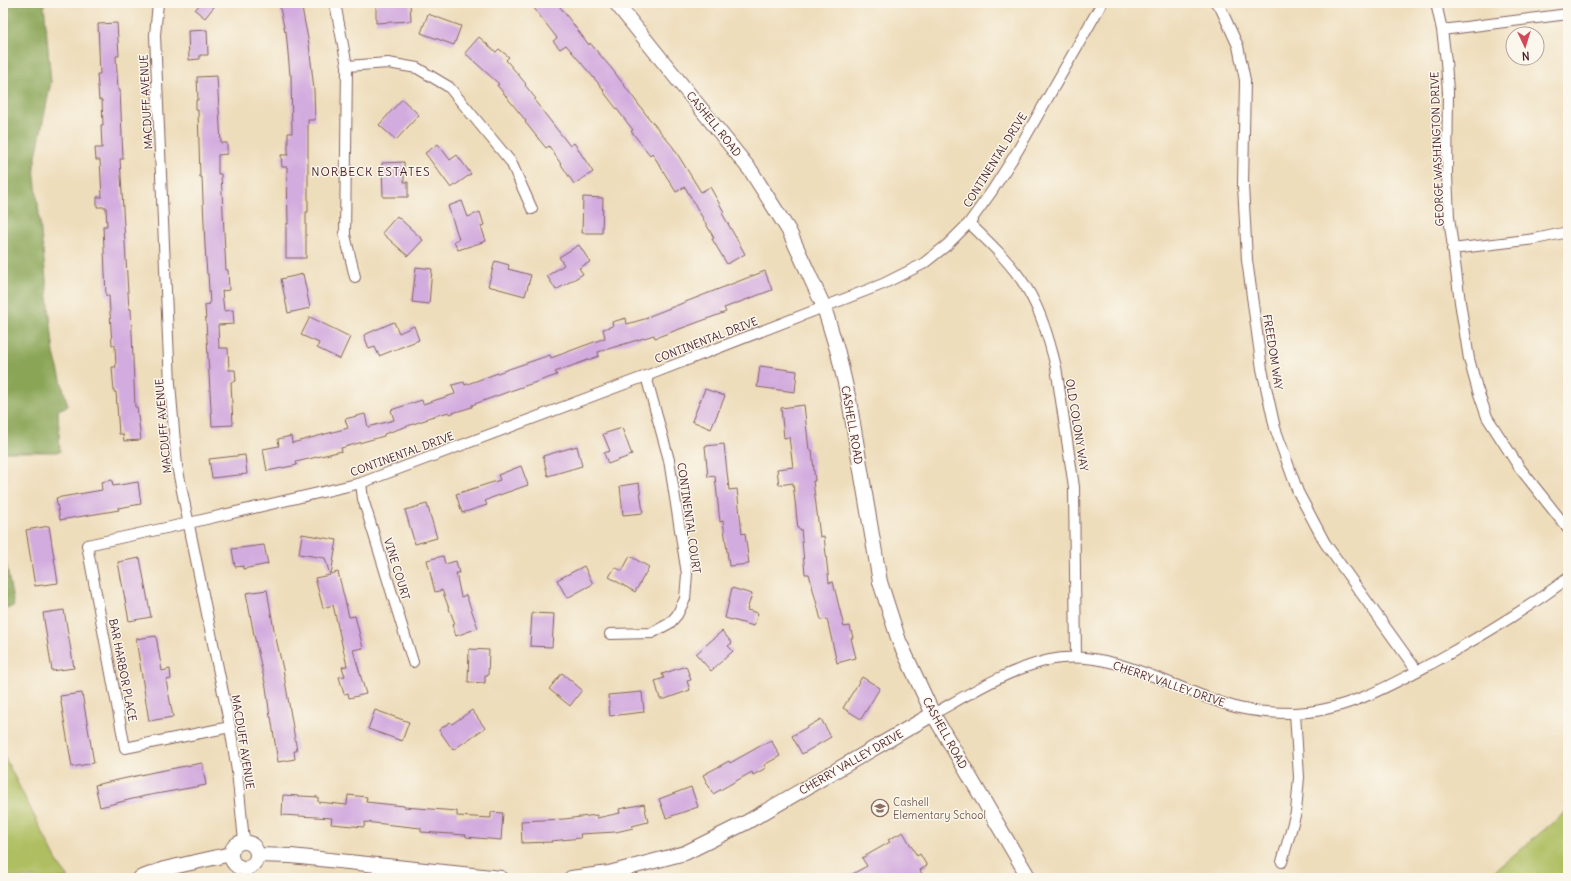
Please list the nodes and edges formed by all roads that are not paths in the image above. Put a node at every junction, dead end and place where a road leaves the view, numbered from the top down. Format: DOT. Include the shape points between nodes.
graph roads {
  1 [pos="158,3"];
  2 [pos="335,3"];
  3 [pos="616,3"];
  4 [pos="1102,3"];
  5 [pos="1216,3"];
  6 [pos="1436,3"];
  7 [pos="1568,14"];
  8 [pos="1442,30"];
  9 [pos="347,66"];
  10 [pos="532,209"];
  11 [pos="970,223"];
  12 [pos="1568,232"];
  13 [pos="1452,249"];
  14 [pos="355,277"];
  15 [pos="824,307"];
  16 [pos="646,376"];
  17 [pos="361,483"];
  18 [pos="189,523"];
  19 [pos="1568,529"];
  20 [pos="139,534"];
  21 [pos="1568,578"];
  22 [pos="610,634"];
  23 [pos="1076,658"];
  24 [pos="413,662"];
  25 [pos="1417,671"];
  26 [pos="1295,713"];
  27 [pos="934,714"];
  28 [pos="230,727"];
  29 [pos="244,841"];
  30 [pos="231,854"];
  31 [pos="257,855"];
  32 [pos="1282,862"];
  33 [pos="246,873"];
  34 [pos="140,878"];
  35 [pos="501,878"];
  36 [pos="571,878"];
  37 [pos="1030,878"];
  1 -- 18 [label="street, MACDUFF AVENUE" via="154,35 170,384 177,466"];
  2 -- 9 [label="street"];
  3 -- 15 [label="street, CASHELL ROAD" via="751,171 789,231"];
  4 -- 11 [label="street, CONTINENTAL DRIVE" via="1018,150"];
  5 -- 25 [label="street, FREEDOM WAY" via="1238,46 1244,80 1243,185 1247,260 1262,369 1275,428 1298,492 1325,543"];
  6 -- 8 [label="street, GEORGE WASHINGTON DRIVE"];
  7 -- 8 [label="street"];
  8 -- 13 [label="street, GEORGE WASHINGTON DRIVE" via="1448,92 1447,176"];
  9 -- 10 [label="street" via="388,63 417,68 449,87 511,162"];
  9 -- 14 [label="street" via="345,235"];
  11 -- 15 [label="street, CONTINENTAL DRIVE" via="923,264 883,284"];
  11 -- 23 [label="street, OLD COLONY WAY" via="1000,253 1026,286 1046,329 1056,367 1074,487"];
  12 -- 13 [label="street" via="1536,239"];
  13 -- 19 [label="street, GEORGE WASHINGTON DRIVE" via="1469,358 1487,417 1519,467"];
  15 -- 16 [label="street, CONTINENTAL DRIVE"];
  15 -- 27 [label="street, CASHELL ROAD" via="849,400 880,582 899,642"];
  16 -- 17 [label="street, CONTINENTAL DRIVE"];
  16 -- 22 [label="street, CONTINENTAL COURT" via="669,460 687,574 685,598 670,623 652,633"];
  17 -- 18 [label="street, CONTINENTAL DRIVE"];
  17 -- 24 [label="street, VINE COURT" via="363,499"];
  18 -- 20 [label="street, CONTINENTAL DRIVE"];
  18 -- 28 [label="street, MACDUFF AVENUE"];
  20 -- 28 [label="street, BAR HARBOR PLACE" via="87,545 125,748"];
  21 -- 25 [label="street, CHERRY VALLEY DRIVE" via="1511,619"];
  23 -- 26 [label="street, CHERRY VALLEY DRIVE" via="1130,668 1239,708"];
  23 -- 27 [label="street, CHERRY VALLEY DRIVE" via="1050,660 1020,669 996,679"];
  25 -- 26 [label="street, CHERRY VALLEY DRIVE" via="1350,702"];
  26 -- 32 [label="street" via="1299,777 1296,812"];
  27 -- 36 [label="street, CHERRY VALLEY DRIVE" via="747,822 685,853 609,873"];
  27 -- 37 [label="street, CASHELL ROAD"];
  28 -- 29 [label="street, MACDUFF AVENUE"];
  29 -- 30 [label="street" via="237,843"];
  29 -- 31 [label="street" via="256,848"];
  30 -- 33 [label="street" via="235,864"];
  30 -- 34 [label="street" via="164,869"];
  31 -- 33 [label="street" via="256,861"];
  31 -- 35 [label="street" via="291,856"];
}
